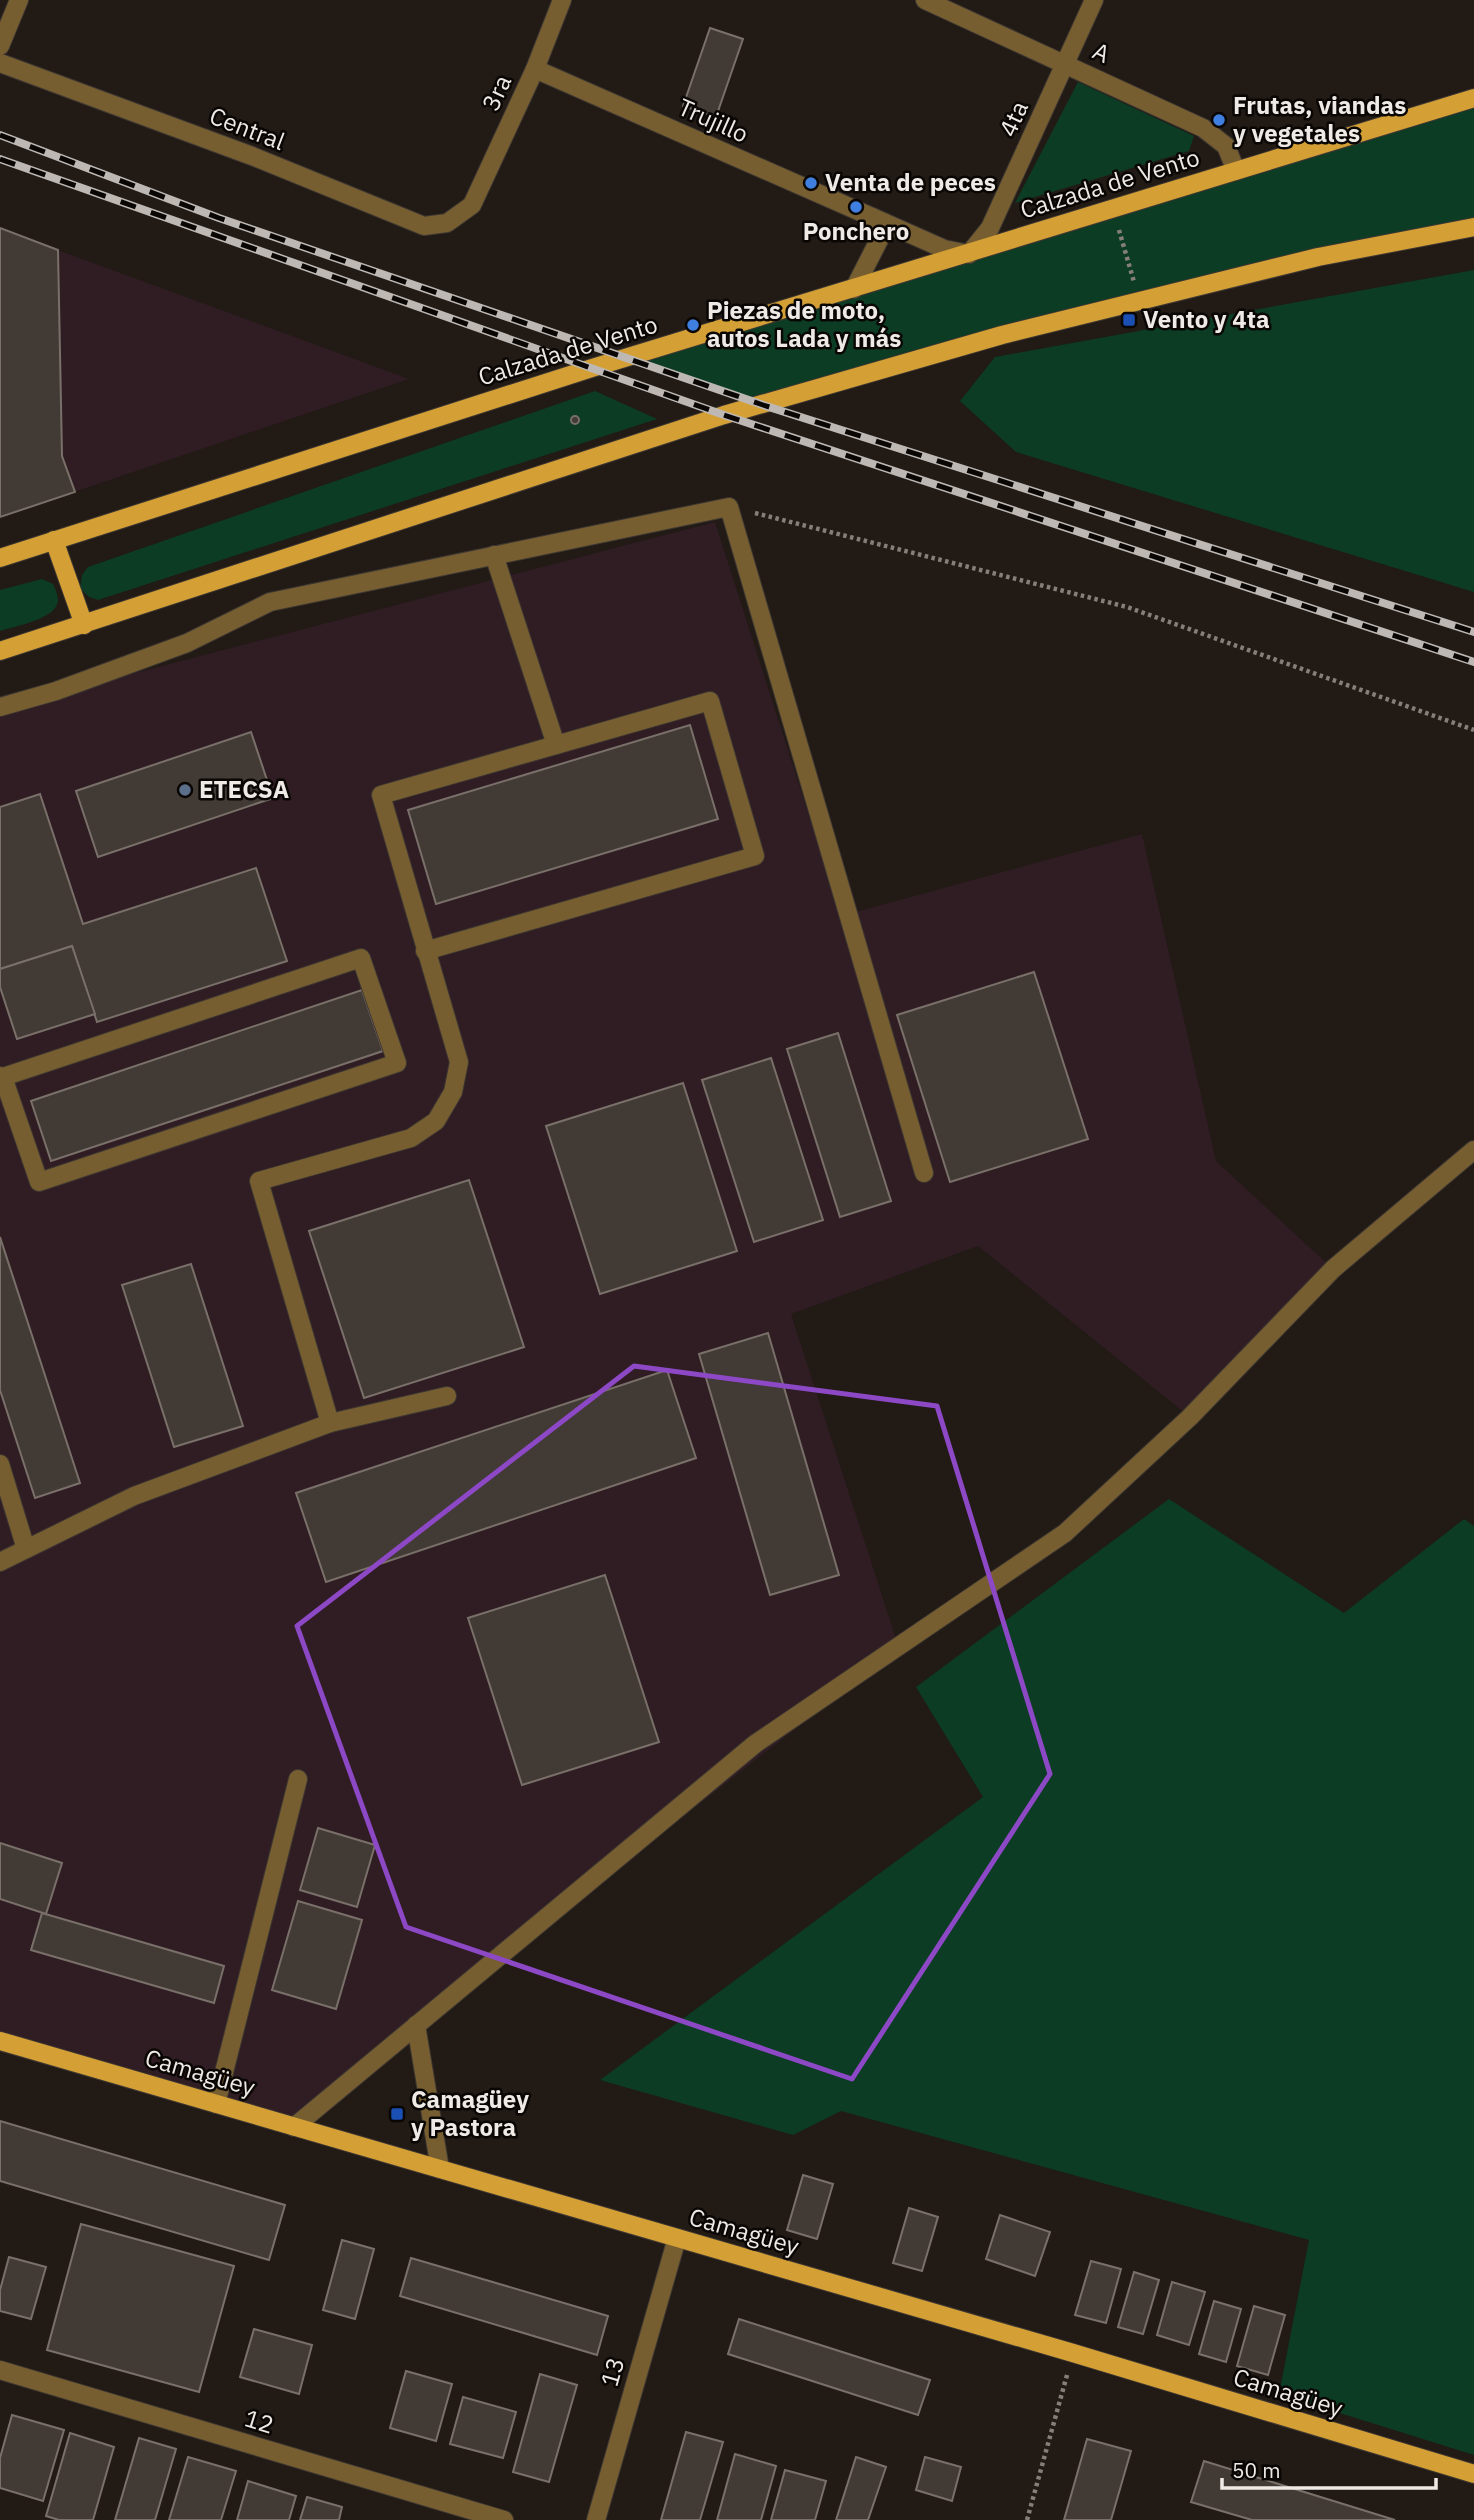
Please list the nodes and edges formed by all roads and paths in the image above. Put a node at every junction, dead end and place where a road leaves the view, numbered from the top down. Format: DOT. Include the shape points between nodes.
graph roads {
  1 [pos="19,0"];
  2 [pos="562,0"];
  3 [pos="925,0"];
  4 [pos="1094,0"];
  5 [pos="0,46"];
  6 [pos="0,63"];
  7 [pos="1066,64"];
  8 [pos="535,69"];
  9 [pos="1474,98"];
  10 [pos="1236,171"];
  11 [pos="472,205"];
  12 [pos="1114,209"];
  13 [pos="872,217"];
  14 [pos="1474,228"];
  15 [pos="969,254"];
  16 [pos="854,289"];
  17 [pos="1139,299"];
  18 [pos="729,507"];
  19 [pos="54,540"];
  20 [pos="494,555"];
  21 [pos="0,558"];
  22 [pos="84,625"];
  23 [pos="0,651"];
  24 [pos="0,707"];
  25 [pos="1474,730"];
  26 [pos="556,745"];
  27 [pos="425,951"];
  28 [pos="1,1076"];
  29 [pos="1474,1150"];
  30 [pos="924,1173"];
  31 [pos="447,1396"];
  32 [pos="330,1423"];
  33 [pos="0,1465"];
  34 [pos="26,1549"];
  35 [pos="0,1562"];
  36 [pos="298,1779"];
  37 [pos="416,2025"];
  38 [pos="0,2041"];
  39 [pos="216,2104"];
  40 [pos="294,2127"];
  41 [pos="440,2169"];
  42 [pos="677,2238"];
  43 [pos="1073,2353"];
  44 [pos="0,2370"];
  45 [pos="1474,2474"];
  46 [pos="504,2520"];
  47 [pos="596,2520"];
  48 [pos="1027,2520"];
  1 -- 5 [label="street"];
  2 -- 8 [label="street, 3ra"];
  3 -- 7 [label="street, A"];
  4 -- 7 [label="street, 4ta"];
  6 -- 11 [label="street, Central" via="425,226 447,223"];
  7 -- 10 [label="street, A" via="1203,128 1226,146"];
  7 -- 15 [label="street, 4ta" via="990,228"];
  8 -- 11 [label="street, 3ra"];
  8 -- 13 [label="street, Trujillo"];
  9 -- 10 [label="main road, Calzada de Vento"];
  10 -- 12 [label="main road, Calzada de Vento"];
  12 -- 15 [label="main road, Calzada de Vento"];
  12 -- 17 [label="path"];
  13 -- 15 [label="street, Trujillo" via="944,249"];
  13 -- 16 [label="street" via="879,240"];
  14 -- 17 [label="main road" via="1318,257"];
  15 -- 16 [label="main road, Calzada de Vento"];
  16 -- 19 [label="main road, Calzada de Vento"];
  17 -- 22 [label="main road" via="724,415"];
  18 -- 20 [label="street"];
  18 -- 25 [label="path" via="1128,607"];
  18 -- 30 [label="street"];
  19 -- 21 [label="main road, Calzada de Vento"];
  19 -- 22 [label="main road"];
  20 -- 24 [label="street" via="270,602 187,643"];
  20 -- 26 [label="street"];
  22 -- 23 [label="main road"];
  26 -- 27 [label="street" via="381,794"];
  26 -- 27 [label="street" via="710,701 755,856"];
  27 -- 32 [label="street" via="459,1062 453,1092 436,1121 411,1138 259,1181"];
  28 -- 28 [label="street" via="361,958 397,1063 39,1182"];
  29 -- 37 [label="street" via="1333,1269 1190,1417 1065,1533 755,1744"];
  31 -- 32 [label="street"];
  32 -- 34 [label="street" via="134,1496"];
  33 -- 34 [label="street"];
  34 -- 35 [label="street"];
  36 -- 39 [label="street"];
  37 -- 40 [label="street"];
  37 -- 41 [label="street"];
  38 -- 39 [label="main road, Camagüey"];
  39 -- 40 [label="main road, Camagüey"];
  40 -- 41 [label="main road, Camagüey"];
  41 -- 42 [label="main road, Camagüey"];
  42 -- 43 [label="main road, Camagüey"];
  42 -- 47 [label="street, 13"];
  43 -- 45 [label="main road, Camagüey"];
  43 -- 48 [label="path"];
  44 -- 46 [label="street, 12"];
}
